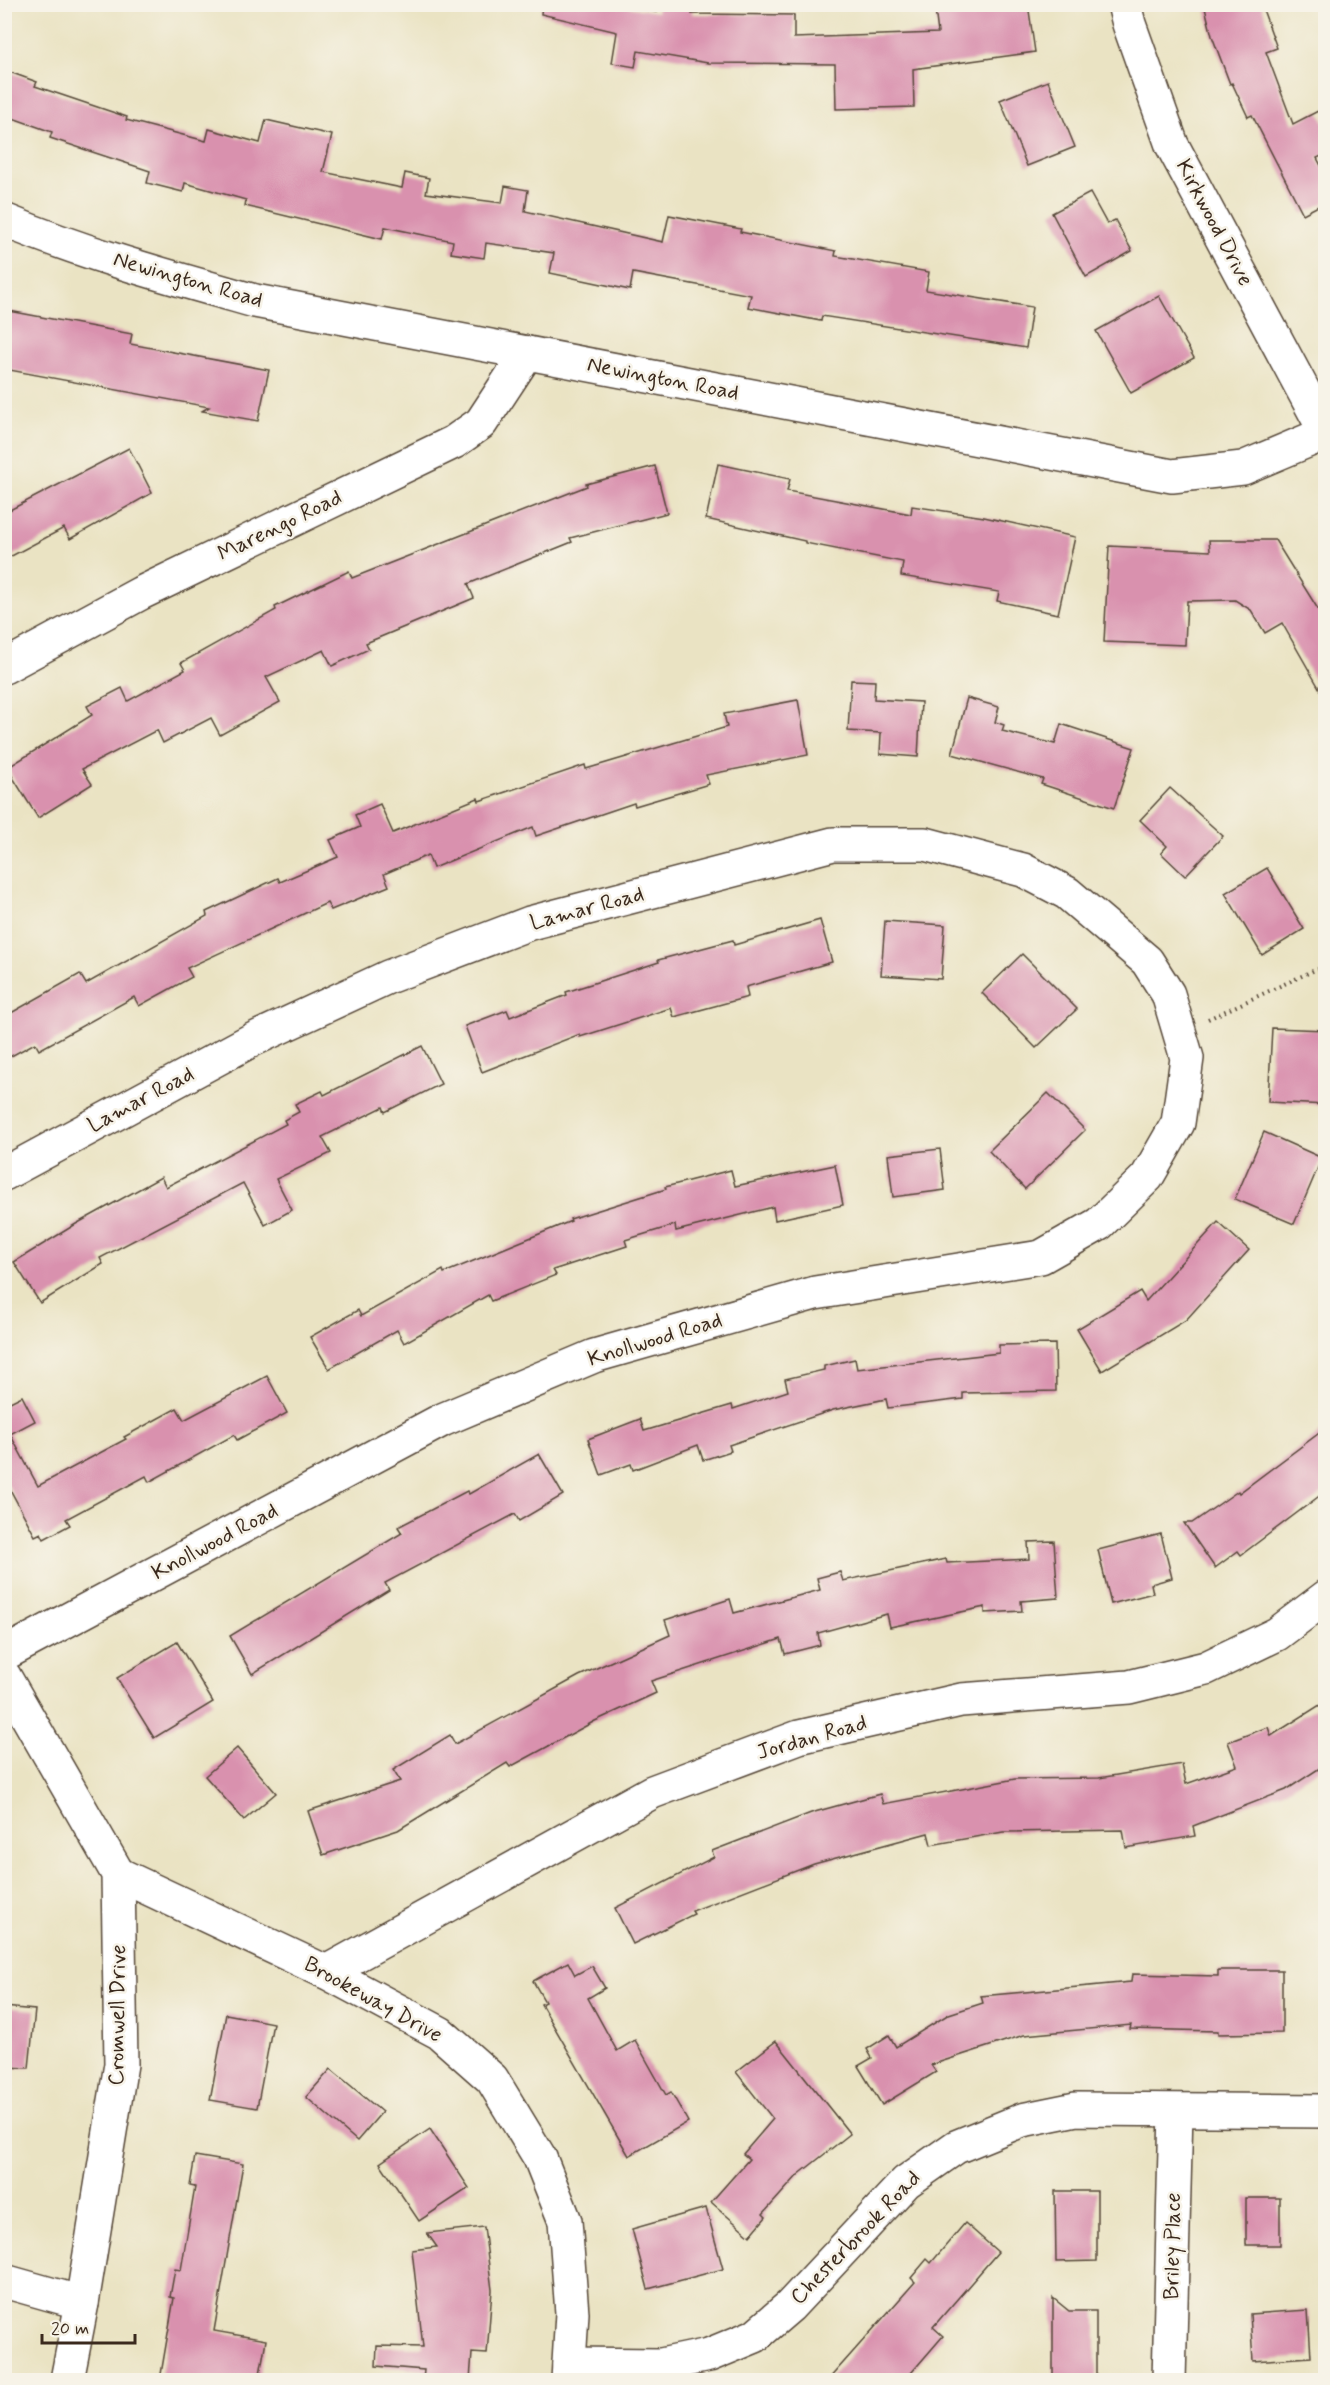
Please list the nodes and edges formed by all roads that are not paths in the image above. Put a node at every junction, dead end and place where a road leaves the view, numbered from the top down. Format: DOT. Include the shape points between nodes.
graph roads {
  1 [pos="1124,4"];
  2 [pos="4,219"];
  3 [pos="527,353"];
  4 [pos="1326,433"];
  5 [pos="4,667"];
  6 [pos="1168,994"];
  7 [pos="4,1174"];
  8 [pos="1326,1597"];
  9 [pos="4,1654"];
  10 [pos="4,1676"];
  11 [pos="118,1874"];
  12 [pos="326,1972"];
  13 [pos="1176,2111"];
  14 [pos="1326,2111"];
  15 [pos="4,2281"];
  16 [pos="82,2303"];
  17 [pos="568,2372"];
  18 [pos="67,2380"];
  19 [pos="1169,2380"];
  1 -- 4 [label="street, Kirkwood Drive" via="1172,145"];
  2 -- 3 [label="street, Newington Road" via="53,240 255,301"];
  3 -- 4 [label="street, Newington Road" via="1172,476 1243,468"];
  3 -- 5 [label="street, Marengo Road" via="481,423 454,442 141,593"];
  6 -- 7 [label="street, Lamar Road" via="1147,960 1067,893 1023,870 925,844 833,844 530,923 388,977 252,1040"];
  6 -- 9 [label="street, Knollwood Road" via="1187,1058 1178,1123 1148,1177 1099,1224 1041,1257 815,1293 594,1356 442,1420"];
  8 -- 12 [label="street, Jordan Road" via="1277,1634 1206,1668 1129,1687 961,1700 799,1737 652,1791"];
  10 -- 11 [label="street, Cromwell Drive"];
  11 -- 12 [label="street, Brookeway Drive"];
  11 -- 16 [label="street, Cromwell Drive" via="121,2064"];
  12 -- 17 [label="street, Brookeway Drive" via="440,2033 492,2079 512,2109 540,2158 565,2221 572,2313"];
  13 -- 14 [label="street, Chesterbrook Road"];
  13 -- 17 [label="street, Chesterbrook Road" via="1076,2109 1022,2120 956,2147 906,2182 790,2306 755,2336 709,2355 661,2365"];
  13 -- 19 [label="street, Briley Place"];
  15 -- 16 [label="street"];
  16 -- 18 [label="street, Cromwell Drive"];
}
